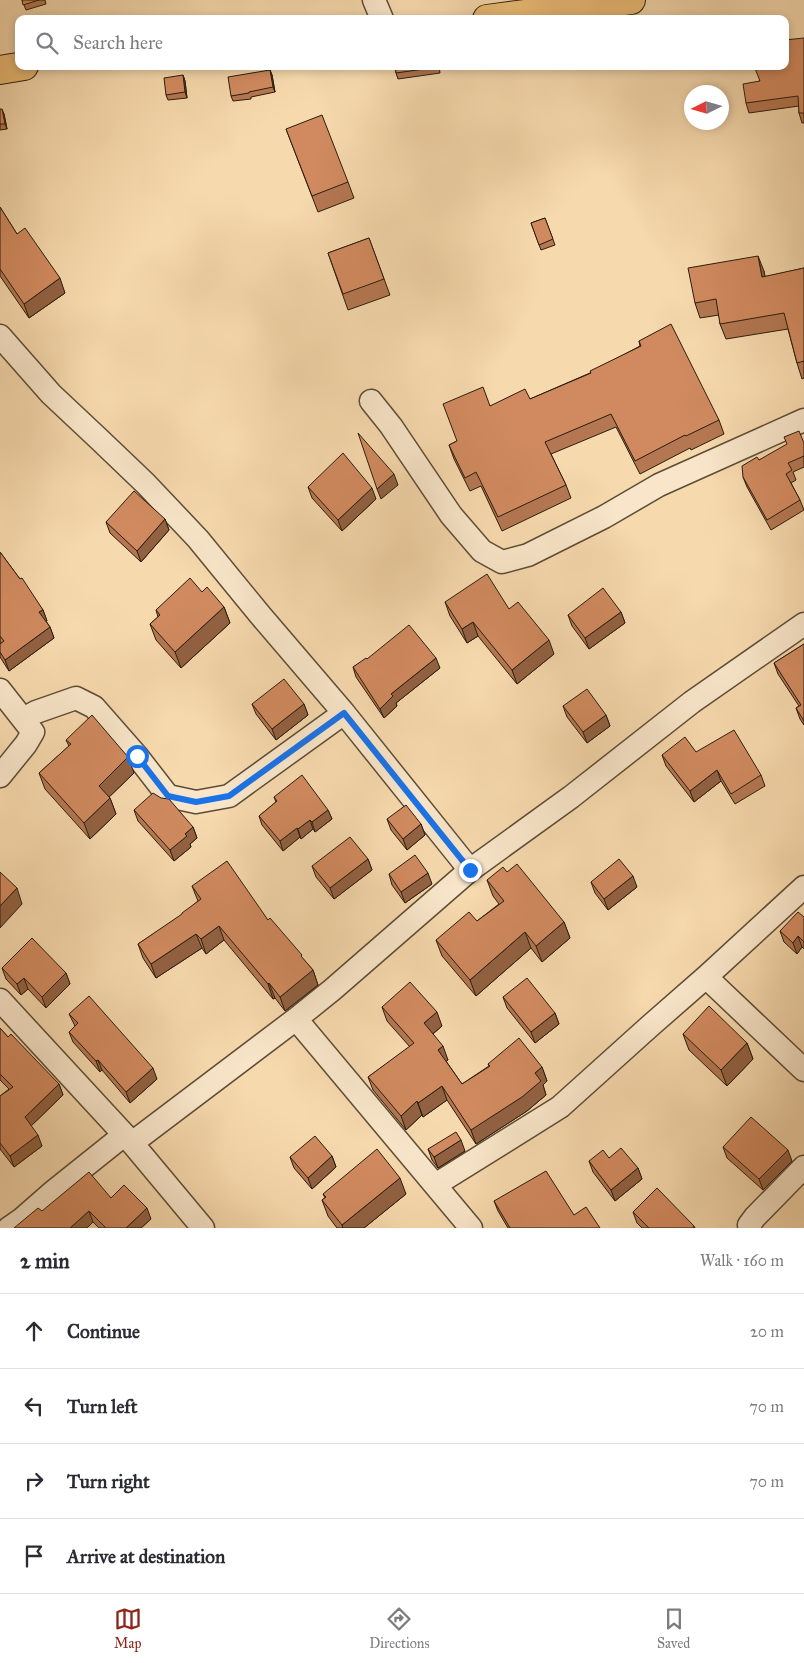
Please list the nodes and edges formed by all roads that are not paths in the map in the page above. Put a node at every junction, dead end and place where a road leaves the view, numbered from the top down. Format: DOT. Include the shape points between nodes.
graph roads {
  1 [pos="374,0"];
  2 [pos="631,0"];
  3 [pos="380,15"];
  4 [pos="517,15"];
  5 [pos="15,68"];
  6 [pos="0,70"];
  7 [pos="0,336"];
  8 [pos="371,401"];
  9 [pos="804,420"];
  10 [pos="804,624"];
  11 [pos="0,690"];
  12 [pos="344,713"];
  13 [pos="23,719"];
  14 [pos="0,776"];
  15 [pos="470,870"];
  16 [pos="804,887"];
  17 [pos="706,978"];
  18 [pos="0,1000"];
  19 [pos="296,1020"];
  20 [pos="804,1070"];
  21 [pos="128,1139"];
  22 [pos="804,1167"];
  23 [pos="435,1185"];
  24 [pos="9,1228"];
  25 [pos="203,1228"];
  26 [pos="471,1228"];
  27 [pos="750,1228"];
  1 -- 3 [label="street"];
  2 -- 4 [label="main road"];
  5 -- 6 [label="main road"];
  7 -- 12 [label="street" via="51,394 146,484 198,539"];
  8 -- 9 [label="street" via="451,515 482,551 502,562 528,555 659,485"];
  10 -- 15 [label="street" via="692,702 571,797"];
  11 -- 13 [label="street"];
  12 -- 13 [label="street" via="229,796 196,802 168,796 94,707 76,698"];
  12 -- 15 [label="street"];
  13 -- 14 [label="street" via="33,732"];
  15 -- 19 [label="street"];
  16 -- 17 [label="street"];
  17 -- 20 [label="street"];
  17 -- 23 [label="street" via="560,1107"];
  18 -- 21 [label="street"];
  19 -- 21 [label="street"];
  19 -- 23 [label="street"];
  21 -- 24 [label="street" via="61,1185"];
  21 -- 25 [label="street"];
  22 -- 27 [label="street" via="755,1216"];
  23 -- 26 [label="street"];
}
